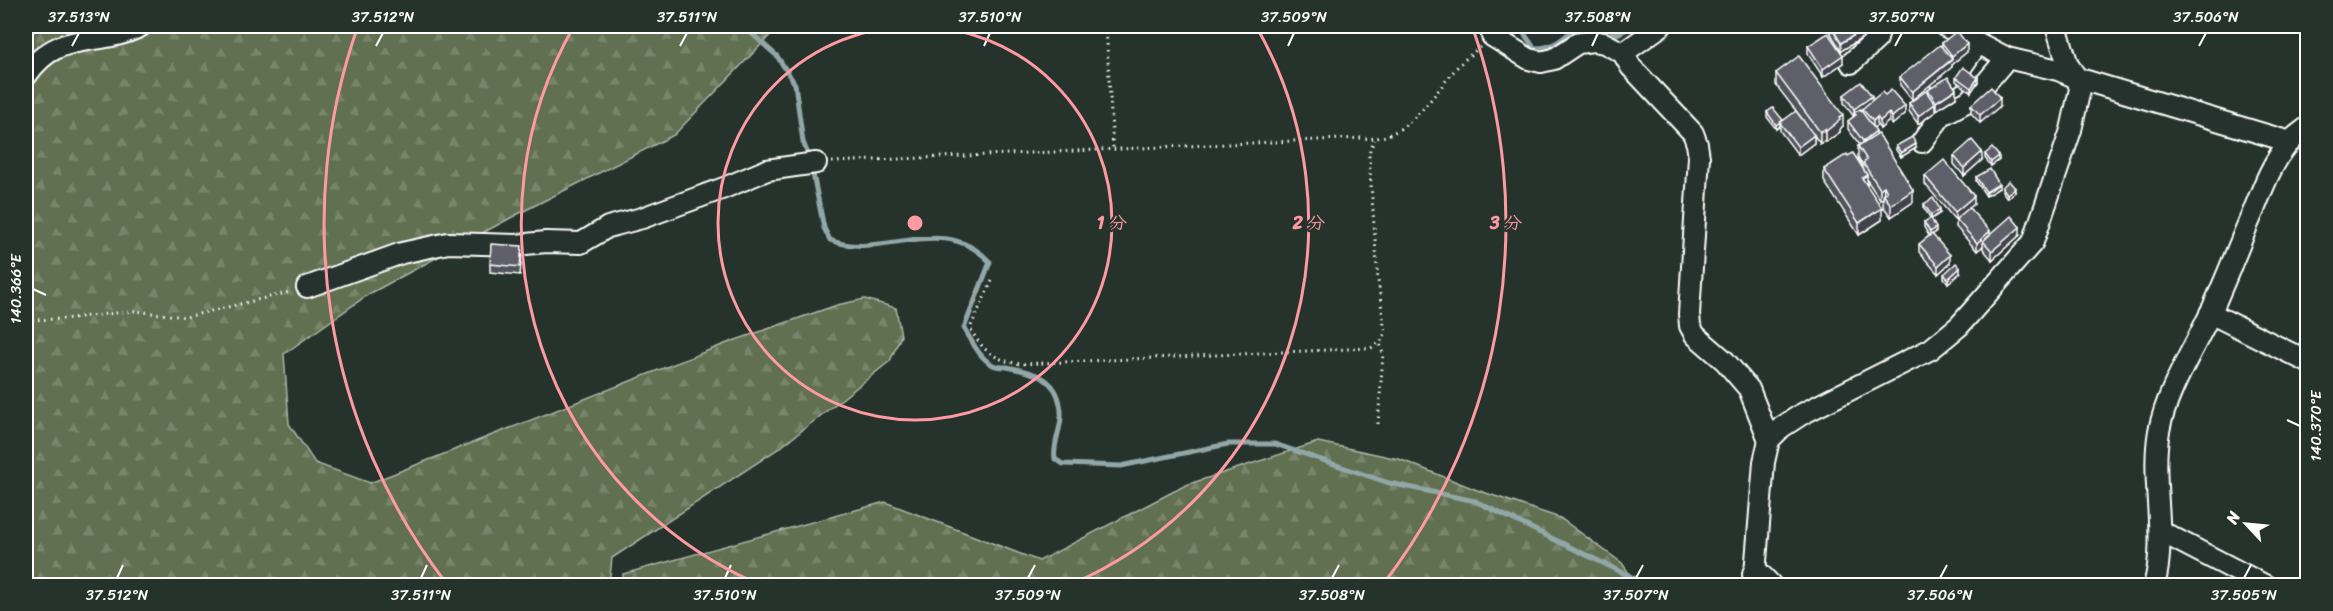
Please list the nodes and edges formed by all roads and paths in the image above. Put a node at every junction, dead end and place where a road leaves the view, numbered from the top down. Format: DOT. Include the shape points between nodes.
graph roads {
  1 [pos="141,26"];
  2 [pos="1106,26"];
  3 [pos="1661,26"];
  4 [pos="1880,26"];
  5 [pos="1945,26"];
  6 [pos="2056,26"];
  7 [pos="1494,30"];
  8 [pos="1978,43"];
  9 [pos="1623,53"];
  10 [pos="2007,58"];
  11 [pos="1851,63"];
  12 [pos="26,76"];
  13 [pos="2078,78"];
  14 [pos="1941,83"];
  15 [pos="2307,127"];
  16 [pos="1375,140"];
  17 [pos="1922,142"];
  18 [pos="2290,142"];
  19 [pos="1113,149"];
  20 [pos="812,164"];
  21 [pos="992,281"];
  22 [pos="307,287"];
  23 [pos="2210,314"];
  24 [pos="26,320"];
  25 [pos="1380,343"];
  26 [pos="2307,362"];
  27 [pos="1378,424"];
  28 [pos="1769,440"];
  29 [pos="2160,531"];
  30 [pos="1760,582"];
  31 [pos="2154,585"];
  32 [pos="2266,585"];
  1 -- 12 [label="street" via="115,37 56,47"];
  2 -- 19 [label="path"];
  3 -- 9 [label="street"];
  4 -- 11 [label="street" via="1877,39"];
  5 -- 8 [label="street"];
  6 -- 13 [label="street" via="2068,65"];
  7 -- 9 [label="street" via="1529,59 1541,62 1554,59 1578,43 1593,41"];
  7 -- 16 [label="path" via="1408,123"];
  8 -- 10 [label="street"];
  8 -- 14 [label="street" via="1960,69"];
  9 -- 28 [label="street" via="1631,67 1693,133 1699,157 1690,326 1749,388"];
  10 -- 13 [label="street"];
  10 -- 17 [label="street" via="1968,101 1942,115"];
  13 -- 18 [label="street"];
  13 -- 28 [label="street" via="2078,103 2049,200 2033,242 2019,260 1959,326 1931,349 1802,414"];
  15 -- 18 [label="street"];
  16 -- 19 [label="path"];
  16 -- 25 [label="path" via="1369,157 1385,333"];
  18 -- 23 [label="street" via="2267,177"];
  19 -- 20 [label="path"];
  20 -- 22 [label="street" via="767,170 642,218 608,227 581,243 448,243 402,253"];
  21 -- 25 [label="path" via="970,328 978,344 990,355 1020,364 1371,348"];
  22 -- 24 [label="path" via="186,317 134,311"];
  23 -- 26 [label="street"];
  23 -- 29 [label="street" via="2183,369 2159,433"];
  25 -- 27 [label="path" via="1383,354"];
  28 -- 30 [label="street" via="1764,462"];
  29 -- 31 [label="street"];
  29 -- 32 [label="street"];
}
